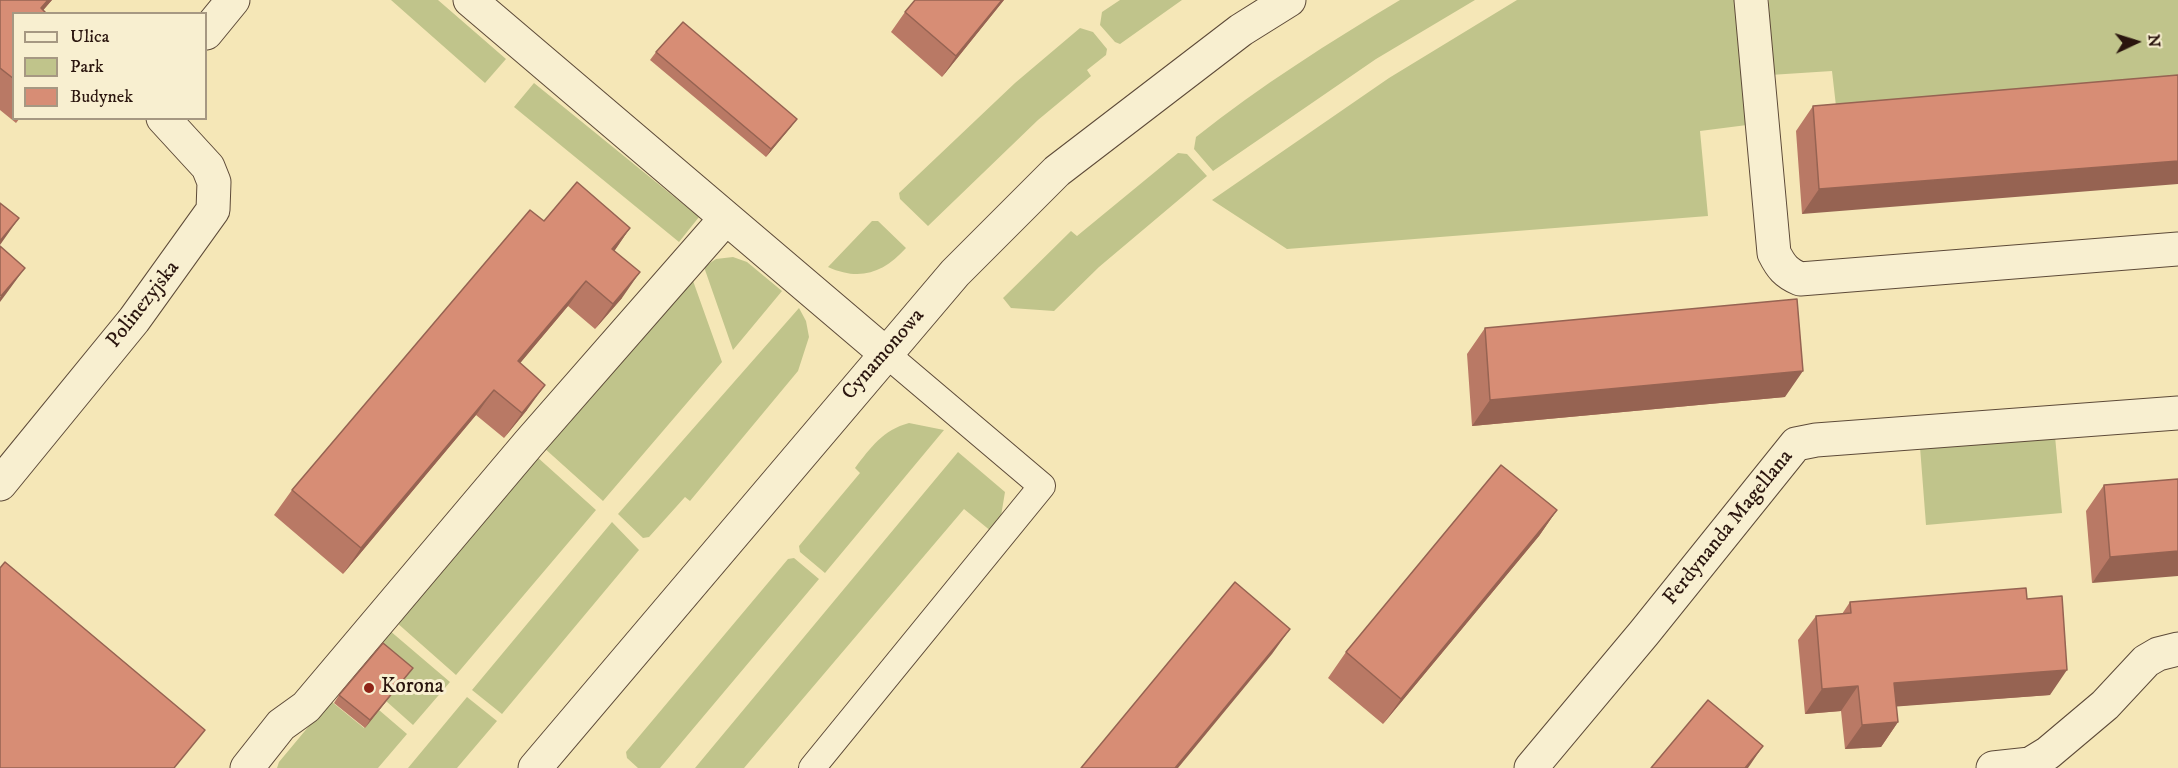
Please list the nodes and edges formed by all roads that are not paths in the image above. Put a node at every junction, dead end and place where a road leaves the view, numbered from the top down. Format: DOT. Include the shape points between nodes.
graph roads {
  1 [pos="233,0"];
  2 [pos="471,0"];
  3 [pos="1289,0"];
  4 [pos="1751,0"];
  5 [pos="207,32"];
  6 [pos="165,120"];
  7 [pos="726,218"];
  8 [pos="2178,249"];
  9 [pos="885,353"];
  10 [pos="2178,413"];
  11 [pos="0,484"];
  12 [pos="2178,649"];
  13 [pos="247,768"];
  14 [pos="535,768"];
  15 [pos="812,768"];
  16 [pos="1531,768"];
  17 [pos="1993,768"];
  1 -- 5 [label="street"];
  2 -- 7 [label="street"];
  3 -- 9 [label="street, Cynamonowa" via="1241,30 1057,171 955,273"];
  4 -- 8 [label="street" via="1774,253 1787,273 1800,279"];
  6 -- 11 [label="street, Polinezyjska" via="208,167 214,182 213,210 134,320"];
  7 -- 9 [label="street"];
  7 -- 13 [label="street" via="529,442 306,707 281,725"];
  9 -- 14 [label="street, Cynamonowa"];
  9 -- 15 [label="lane" via="1042,486"];
  10 -- 16 [label="street, Ferdynanda Magellana" via="1796,444"];
  12 -- 17 [label="street" via="2146,661 2105,705 2048,753 2030,764"];
}
